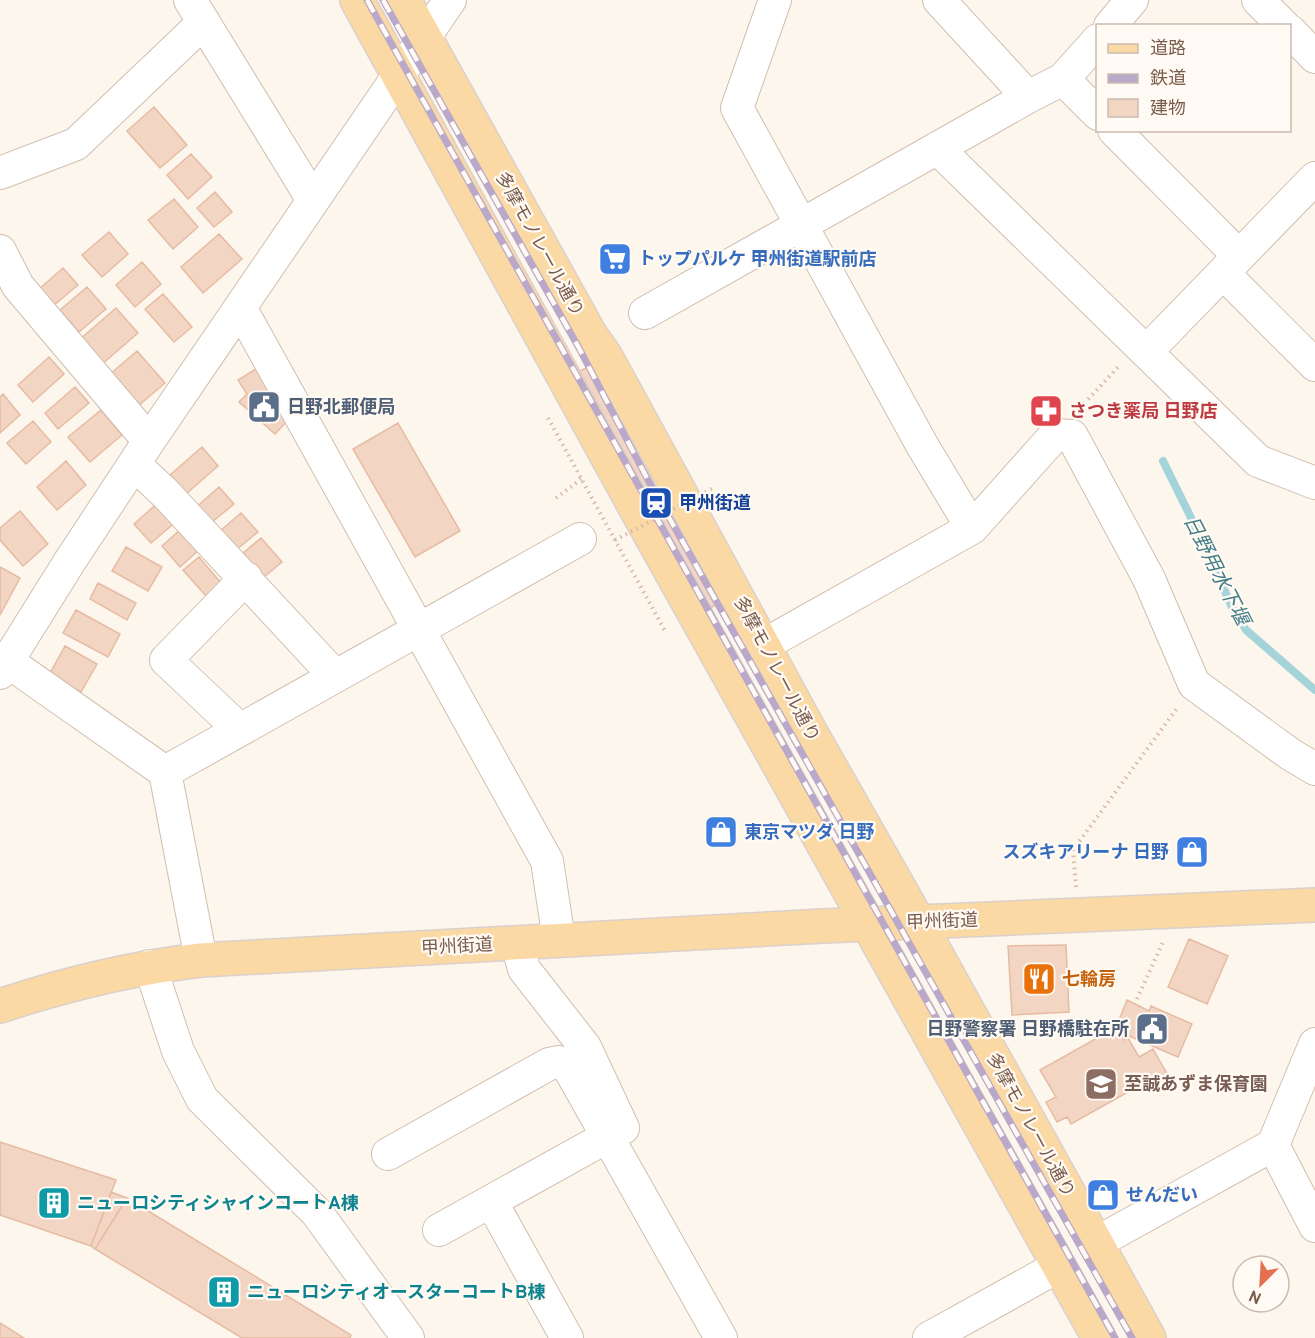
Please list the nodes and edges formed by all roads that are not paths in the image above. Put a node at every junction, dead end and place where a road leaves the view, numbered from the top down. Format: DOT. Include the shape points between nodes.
graph roads {
  1 [pos="357,0"];
  2 [pos="404,0"];
  3 [pos="450,0"];
  4 [pos="776,0"];
  5 [pos="939,0"];
  6 [pos="1132,0"];
  7 [pos="1258,0"];
  8 [pos="197,11"];
  9 [pos="1112,24"];
  10 [pos="1282,24"];
  11 [pos="1291,32"];
  12 [pos="425,37"];
  13 [pos="1096,42"];
  14 [pos="1315,57"];
  15 [pos="399,74"];
  16 [pos="1063,79"];
  17 [pos="1028,97"];
  18 [pos="1096,112"];
  19 [pos="1116,132"];
  20 [pos="938,148"];
  21 [pos="0,173"];
  22 [pos="1315,178"];
  23 [pos="313,200"];
  24 [pos="802,226"];
  25 [pos="0,250"];
  26 [pos="1231,264"];
  27 [pos="241,309"];
  28 [pos="645,313"];
  29 [pos="1143,347"];
  30 [pos="1315,365"];
  31 [pos="141,453"];
  32 [pos="1315,483"];
  33 [pos="972,528"];
  34 [pos="580,539"];
  35 [pos="246,578"];
  36 [pos="418,629"];
  37 [pos="764,645"];
  38 [pos="4,667"];
  39 [pos="334,675"];
  40 [pos="239,729"];
  41 [pos="1315,769"];
  42 [pos="165,772"];
  43 [pos="1315,905"];
  44 [pos="919,923"];
  45 [pos="869,924"];
  46 [pos="559,940"];
  47 [pos="517,943"];
  48 [pos="201,960"];
  49 [pos="150,966"];
  50 [pos="0,1006"];
  51 [pos="1315,1044"];
  52 [pos="608,1137"];
  53 [pos="1273,1146"];
  54 [pos="388,1154"];
  55 [pos="491,1201"];
  56 [pos="1315,1226"];
  57 [pos="438,1230"];
  58 [pos="1096,1243"];
  59 [pos="1059,1266"];
  60 [pos="408,1338"];
  61 [pos="567,1338"];
  62 [pos="721,1338"];
  63 [pos="929,1338"];
  64 [pos="1099,1338"];
  65 [pos="1149,1338"];
  1 -- 15 [label="main road"];
  2 -- 12 [label="main road, 多摩モノレール通り"];
  3 -- 12 [label="street"];
  4 -- 24 [label="street" via="737,108"];
  5 -- 17 [label="street"];
  6 -- 9 [label="street"];
  7 -- 10 [label="street"];
  8 -- 21 [label="street" via="76,144"];
  8 -- 23 [label="street"];
  11 -- 14 [label="street"];
  12 -- 15 [label="street"];
  12 -- 37 [label="main road, 多摩モノレール通り"];
  13 -- 16 [label="street"];
  15 -- 23 [label="street"];
  15 -- 45 [label="main road"];
  16 -- 17 [label="street"];
  16 -- 18 [label="street"];
  17 -- 20 [label="street"];
  19 -- 26 [label="street"];
  20 -- 24 [label="street"];
  20 -- 29 [label="street"];
  22 -- 26 [label="street"];
  23 -- 27 [label="street"];
  24 -- 28 [label="street"];
  24 -- 33 [label="street"];
  25 -- 31 [label="street" via="18,286"];
  26 -- 29 [label="street"];
  26 -- 30 [label="street"];
  27 -- 31 [label="street"];
  27 -- 36 [label="street"];
  29 -- 32 [label="street" via="1258,461"];
  31 -- 35 [label="street" via="166,494"];
  31 -- 38 [label="street"];
  33 -- 37 [label="street"];
  33 -- 41 [label="street" via="1055,435 1072,436 1149,579 1194,684"];
  34 -- 36 [label="street"];
  35 -- 39 [label="street"];
  35 -- 40 [label="street" via="166,660"];
  36 -- 39 [label="street"];
  36 -- 46 [label="street" via="547,861"];
  37 -- 44 [label="main road, 多摩モノレール通り"];
  38 -- 42 [label="street"];
  39 -- 40 [label="street"];
  40 -- 42 [label="street"];
  42 -- 48 [label="street"];
  43 -- 44 [label="main road, 甲州街道"];
  44 -- 45 [label="main road, 甲州街道"];
  44 -- 58 [label="main road, 多摩モノレール通り"];
  45 -- 46 [label="main road, 甲州街道"];
  45 -- 59 [label="main road"];
  46 -- 47 [label="main road, 甲州街道"];
  47 -- 48 [label="main road, 甲州街道"];
  47 -- 52 [label="street" via="524,969 585,1047 623,1128"];
  48 -- 49 [label="main road, 甲州街道"];
  49 -- 50 [label="main road, 甲州街道"];
  49 -- 60 [label="street" via="178,1051 202,1099 317,1213"];
  51 -- 53 [label="street"];
  52 -- 54 [label="street" via="567,1065 559,1062"];
  52 -- 55 [label="street"];
  52 -- 62 [label="street"];
  53 -- 56 [label="street"];
  53 -- 58 [label="street"];
  55 -- 57 [label="street"];
  55 -- 61 [label="street"];
  58 -- 65 [label="main road, 多摩モノレール通り"];
  59 -- 63 [label="street"];
  59 -- 64 [label="main road"];
}
